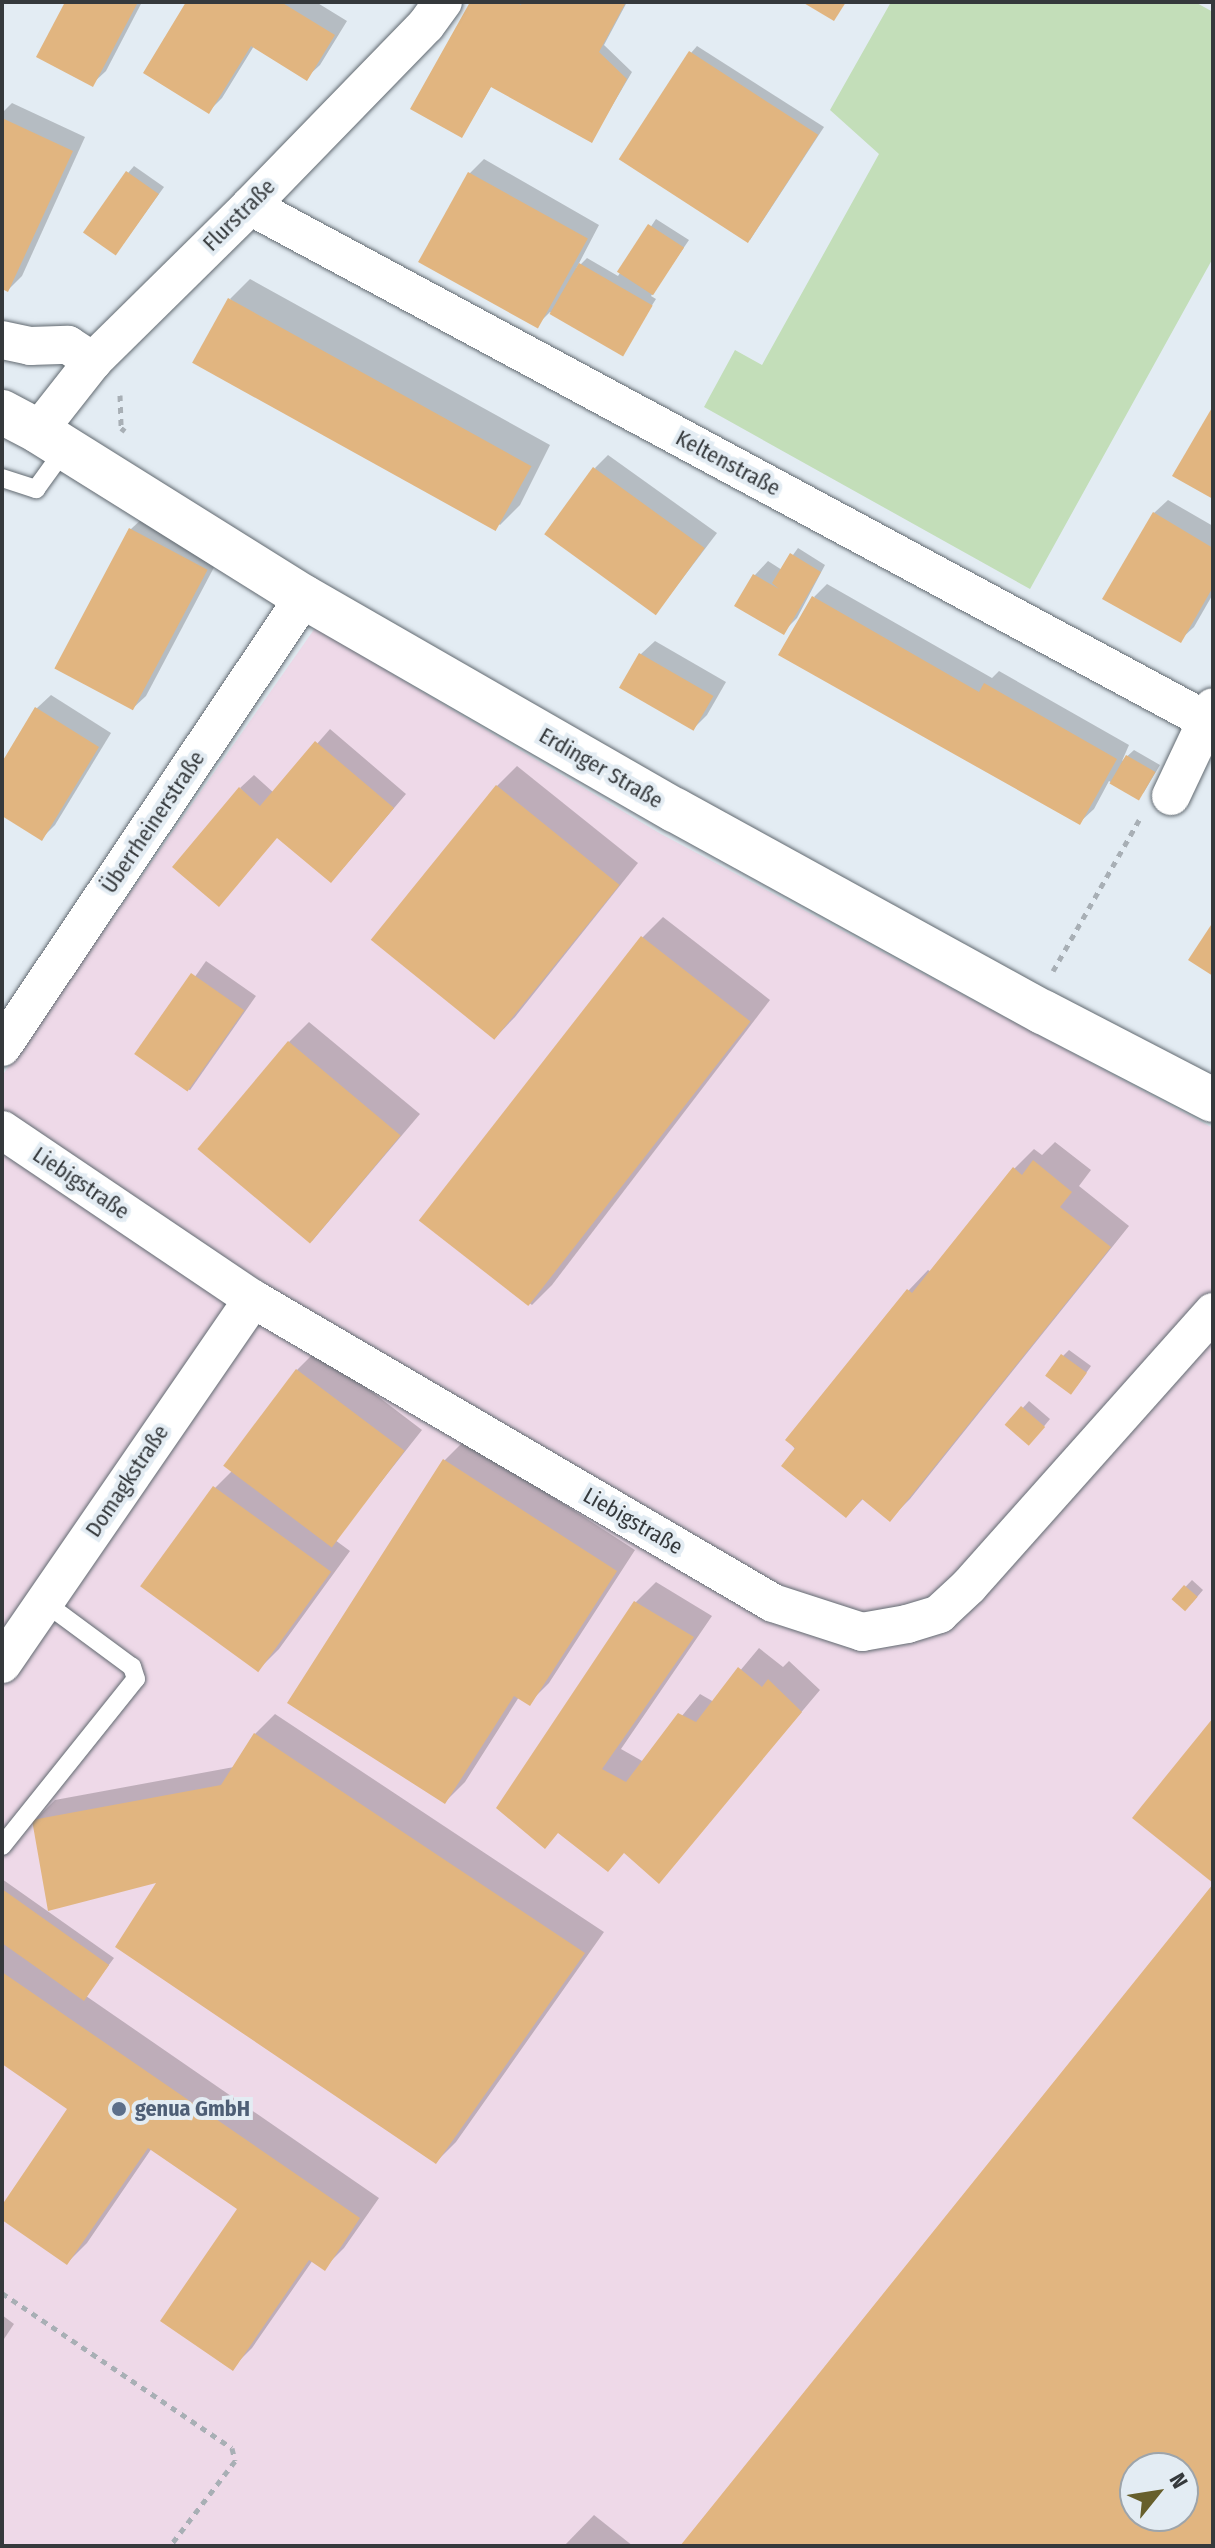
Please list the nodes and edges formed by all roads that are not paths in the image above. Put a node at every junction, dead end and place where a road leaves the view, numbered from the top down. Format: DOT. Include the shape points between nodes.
graph roads {
  1 [pos="443,2"];
  2 [pos="250,206"];
  3 [pos="2,340"];
  4 [pos="93,361"];
  5 [pos="35,430"];
  6 [pos="2,478"];
  7 [pos="304,597"];
  8 [pos="1209,713"];
  9 [pos="1171,796"];
  10 [pos="2,1047"];
  11 [pos="1213,1100"];
  12 [pos="2,1130"];
  13 [pos="253,1299"];
  14 [pos="1213,1312"];
  15 [pos="44,1602"];
  16 [pos="2,1664"];
  17 [pos="2,1846"];
  1 -- 2 [label="street, Flurstraße"];
  2 -- 4 [label="street, Flurstraße"];
  2 -- 8 [label="street, Keltenstraße"];
  3 -- 4 [label="street" via="68,345"];
  4 -- 5 [label="street, Flurstraße"];
  5 -- 6 [label="lane" via="36,489"];
  5 -- 7 [label="street, Erdinger Straße"];
  7 -- 10 [label="street, Überrheinerstraße"];
  7 -- 11 [label="street, Erdinger Straße" via="675,810"];
  8 -- 9 [label="street"];
  12 -- 13 [label="street, Liebigstraße"];
  13 -- 14 [label="street, Liebigstraße" via="773,1603 862,1632 939,1614"];
  13 -- 15 [label="street, Domagkstraße"];
  15 -- 16 [label="street, Domagkstraße"];
  15 -- 17 [label="lane" via="132,1667 136,1679"];
}
